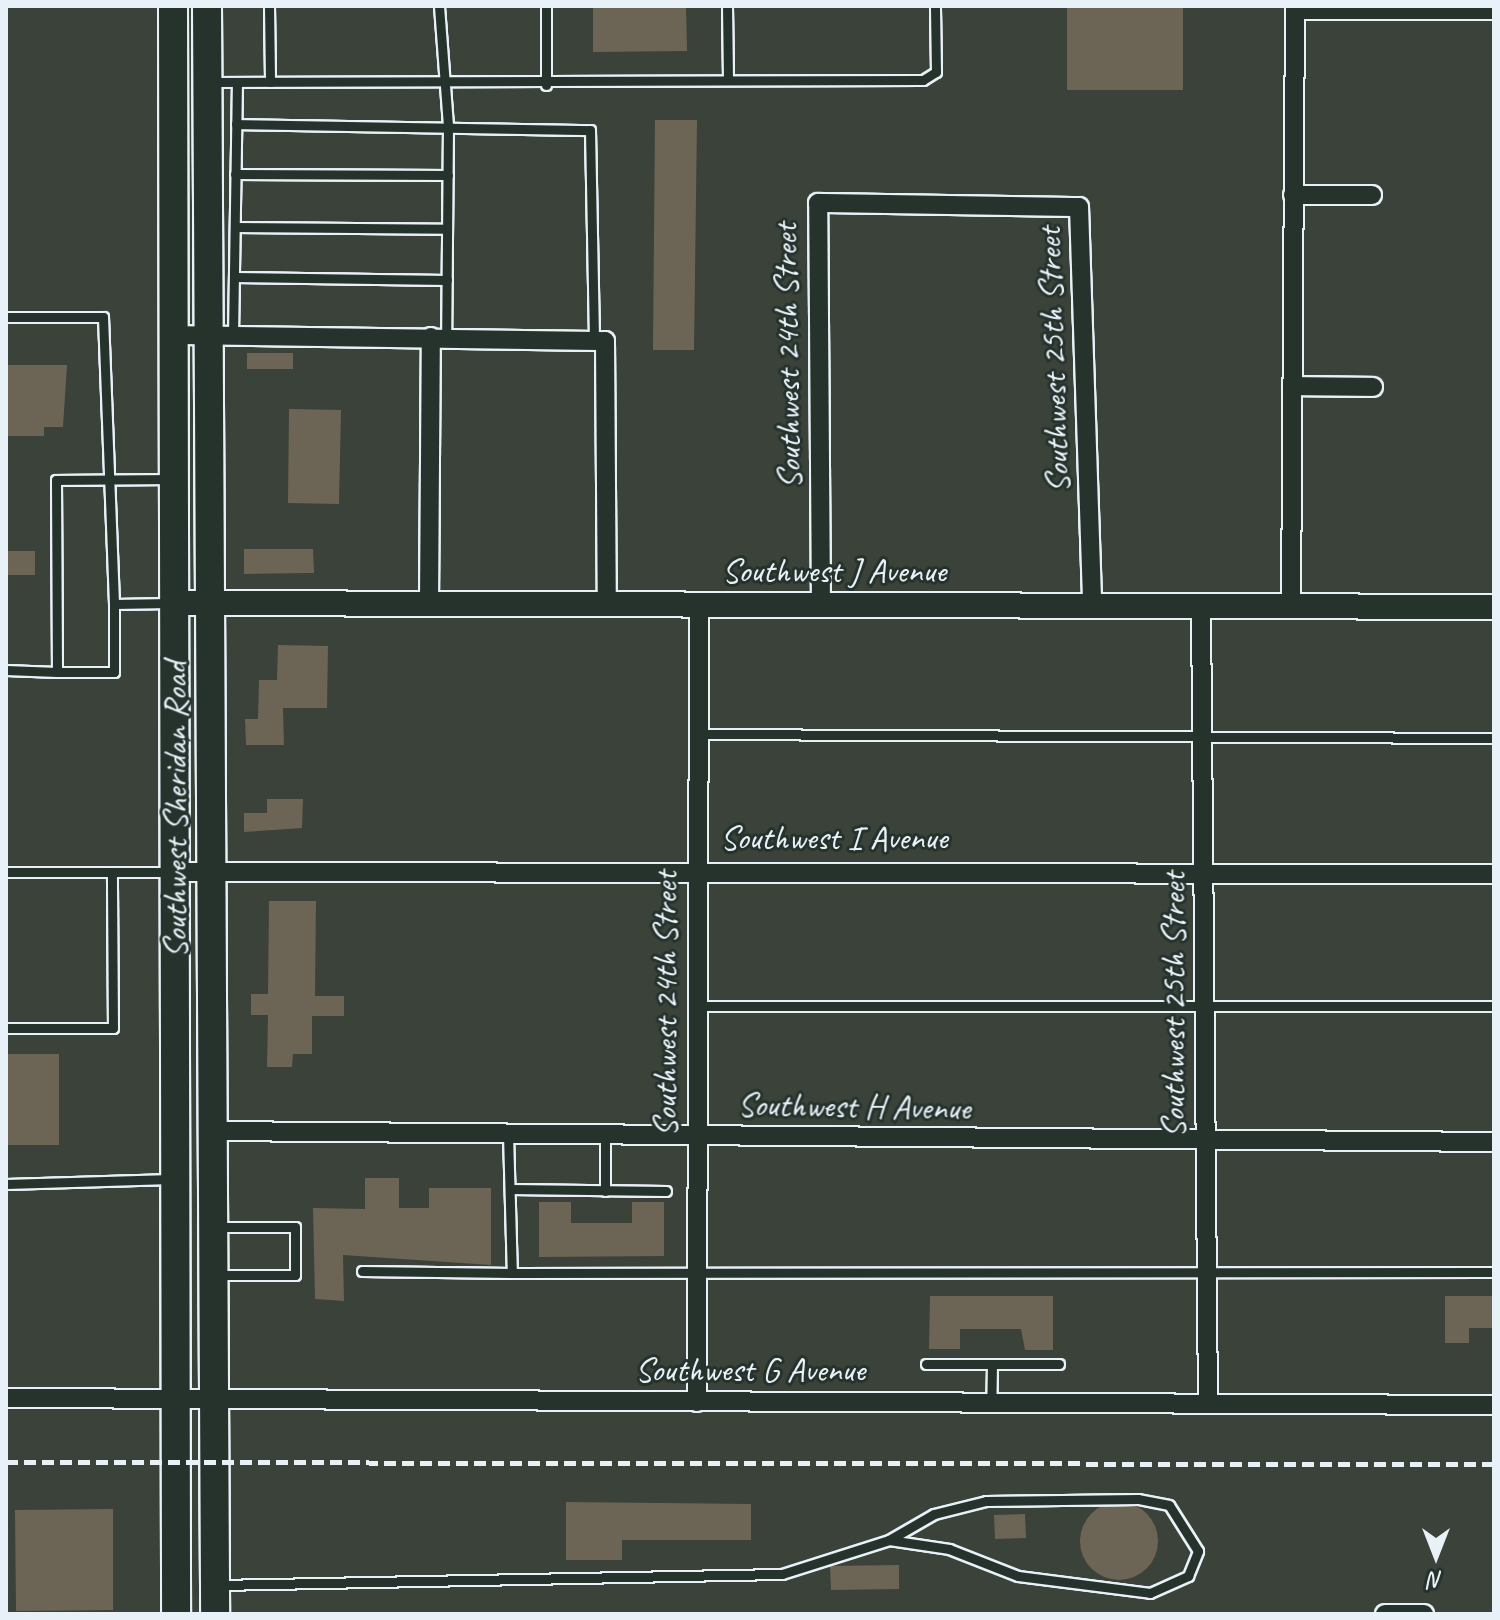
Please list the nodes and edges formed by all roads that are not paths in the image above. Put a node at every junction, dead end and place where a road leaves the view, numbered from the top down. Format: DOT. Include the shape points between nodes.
graph roads {
  1 [pos="173,6"];
  2 [pos="207,6"];
  3 [pos="269,6"];
  4 [pos="439,6"];
  5 [pos="546,6"];
  6 [pos="727,6"];
  7 [pos="935,6"];
  8 [pos="1295,8"];
  9 [pos="1494,10"];
  10 [pos="728,77"];
  11 [pos="208,81"];
  12 [pos="237,82"];
  13 [pos="270,82"];
  14 [pos="440,83"];
  15 [pos="546,85"];
  16 [pos="236,124"];
  17 [pos="448,125"];
  18 [pos="235,174"];
  19 [pos="448,175"];
  20 [pos="1293,195"];
  21 [pos="1372,195"];
  22 [pos="1079,207"];
  23 [pos="235,227"];
  24 [pos="447,229"];
  25 [pos="235,277"];
  26 [pos="447,280"];
  27 [pos="6,317"];
  28 [pos="174,335"];
  29 [pos="221,335"];
  30 [pos="439,338"];
  31 [pos="594,339"];
  32 [pos="1292,386"];
  33 [pos="1373,387"];
  34 [pos="173,478"];
  35 [pos="113,479"];
  36 [pos="174,603"];
  37 [pos="210,603"];
  38 [pos="114,604"];
  39 [pos="429,604"];
  40 [pos="607,604"];
  41 [pos="699,605"];
  42 [pos="821,605"];
  43 [pos="1092,606"];
  44 [pos="1201,606"];
  45 [pos="1291,607"];
  46 [pos="1494,607"];
  47 [pos="6,670"];
  48 [pos="57,672"];
  49 [pos="700,734"];
  50 [pos="1202,738"];
  51 [pos="1494,738"];
  52 [pos="697,869"];
  53 [pos="6,872"];
  54 [pos="112,872"];
  55 [pos="174,872"];
  56 [pos="212,872"];
  57 [pos="1203,872"];
  58 [pos="1494,874"];
  59 [pos="697,1006"];
  60 [pos="1205,1006"];
  61 [pos="1494,1006"];
  62 [pos="6,1028"];
  63 [pos="213,1131"];
  64 [pos="508,1134"];
  65 [pos="605,1135"];
  66 [pos="697,1137"];
  67 [pos="1206,1142"];
  68 [pos="1494,1142"];
  69 [pos="175,1179"];
  70 [pos="6,1184"];
  71 [pos="510,1189"];
  72 [pos="605,1191"];
  73 [pos="666,1191"];
  74 [pos="213,1227"];
  75 [pos="362,1271"];
  76 [pos="1207,1271"];
  77 [pos="1494,1272"];
  78 [pos="512,1273"];
  79 [pos="697,1274"];
  80 [pos="213,1275"];
  81 [pos="926,1364"];
  82 [pos="992,1364"];
  83 [pos="1059,1364"];
  84 [pos="6,1398"];
  85 [pos="175,1399"];
  86 [pos="214,1399"];
  87 [pos="697,1402"];
  88 [pos="991,1403"];
  89 [pos="1208,1404"];
  90 [pos="1494,1405"];
  91 [pos="889,1540"];
  92 [pos="215,1585"];
  93 [pos="176,1614"];
  94 [pos="215,1614"];
  95 [pos="1385,1614"];
  96 [pos="1424,1614"];
  1 -- 28 [label="main road, Southwest Sheridan Road"];
  2 -- 11 [label="main road, Southwest Sheridan Road"];
  3 -- 13 [label="lane"];
  4 -- 14 [label="lane"];
  5 -- 15 [label="lane"];
  6 -- 10 [label="lane"];
  7 -- 10 [label="lane" via="933,77"];
  8 -- 9 [label="street"];
  8 -- 20 [label="street"];
  10 -- 15 [label="lane"];
  11 -- 12 [label="lane"];
  11 -- 29 [label="main road, Southwest Sheridan Road"];
  12 -- 13 [label="lane"];
  12 -- 16 [label="lane"];
  13 -- 14 [label="lane"];
  14 -- 15 [label="lane"];
  14 -- 17 [label="lane"];
  16 -- 17 [label="lane"];
  16 -- 18 [label="lane"];
  17 -- 19 [label="lane"];
  17 -- 31 [label="lane" via="590,130"];
  18 -- 19 [label="lane"];
  18 -- 23 [label="lane"];
  19 -- 24 [label="lane"];
  20 -- 21 [label="street"];
  20 -- 32 [label="street"];
  22 -- 42 [label="street, Southwest 24th Street" via="818,203"];
  22 -- 43 [label="street, Southwest 25th Street"];
  23 -- 24 [label="lane"];
  23 -- 25 [label="lane"];
  24 -- 26 [label="lane"];
  25 -- 26 [label="lane"];
  25 -- 29 [label="lane"];
  26 -- 30 [label="lane"];
  27 -- 35 [label="lane" via="103,317"];
  28 -- 29 [label="street"];
  28 -- 34 [label="main road, Southwest Sheridan Road"];
  29 -- 30 [label="street"];
  29 -- 37 [label="main road, Southwest Sheridan Road"];
  30 -- 31 [label="street"];
  30 -- 39 [label="street"];
  31 -- 40 [label="street" via="605,341 609,352"];
  32 -- 33 [label="street"];
  32 -- 45 [label="street"];
  34 -- 35 [label="lane"];
  34 -- 36 [label="main road, Southwest Sheridan Road"];
  35 -- 38 [label="lane"];
  35 -- 48 [label="lane" via="56,480"];
  36 -- 37 [label="street, Southwest J Avenue"];
  36 -- 38 [label="lane"];
  36 -- 55 [label="main road, Southwest Sheridan Road"];
  37 -- 39 [label="street, Southwest J Avenue"];
  37 -- 56 [label="main road, Southwest Sheridan Road"];
  38 -- 48 [label="lane" via="114,672"];
  39 -- 40 [label="street, Southwest J Avenue"];
  40 -- 41 [label="street, Southwest J Avenue"];
  41 -- 42 [label="street, Southwest J Avenue"];
  41 -- 49 [label="street, Southwest 24th Street"];
  42 -- 43 [label="street, Southwest J Avenue"];
  43 -- 44 [label="street, Southwest J Avenue"];
  44 -- 45 [label="street, Southwest J Avenue"];
  44 -- 50 [label="street, Southwest 25th Street"];
  45 -- 46 [label="street, Southwest J Avenue"];
  47 -- 48 [label="lane"];
  49 -- 50 [label="lane"];
  49 -- 52 [label="street, Southwest 24th Street"];
  50 -- 51 [label="lane"];
  50 -- 57 [label="street, Southwest 25th Street"];
  52 -- 56 [label="street, Southwest I Avenue"];
  52 -- 57 [label="street, Southwest I Avenue"];
  52 -- 59 [label="street, Southwest 24th Street"];
  53 -- 54 [label="lane"];
  54 -- 55 [label="lane"];
  54 -- 62 [label="lane" via="113,1028"];
  55 -- 56 [label="street, Southwest I Avenue"];
  55 -- 69 [label="main road, Southwest Sheridan Road"];
  56 -- 63 [label="main road, Southwest Sheridan Road"];
  57 -- 58 [label="street, Southwest I Avenue"];
  57 -- 60 [label="street, Southwest 25th Street"];
  59 -- 60 [label="lane"];
  59 -- 66 [label="street, Southwest 24th Street"];
  60 -- 61 [label="lane"];
  60 -- 67 [label="street, Southwest 25th Street"];
  63 -- 64 [label="street, Southwest H Avenue"];
  63 -- 74 [label="main road, Southwest Sheridan Road"];
  64 -- 65 [label="street, Southwest H Avenue"];
  64 -- 71 [label="lane"];
  65 -- 66 [label="street, Southwest H Avenue"];
  65 -- 72 [label="lane"];
  66 -- 67 [label="street, Southwest H Avenue"];
  66 -- 79 [label="street, Southwest 24th Street"];
  67 -- 68 [label="street, Southwest H Avenue"];
  67 -- 76 [label="street, Southwest 25th Street"];
  69 -- 70 [label="lane"];
  69 -- 85 [label="main road, Southwest Sheridan Road"];
  71 -- 72 [label="lane"];
  71 -- 78 [label="lane"];
  72 -- 73 [label="lane"];
  74 -- 80 [label="main road, Southwest Sheridan Road"];
  74 -- 80 [label="lane" via="295,1227 295,1275"];
  75 -- 78 [label="lane"];
  76 -- 77 [label="lane"];
  76 -- 79 [label="lane"];
  76 -- 89 [label="street, Southwest 25th Street"];
  78 -- 79 [label="lane"];
  79 -- 87 [label="street, Southwest 24th Street"];
  80 -- 86 [label="main road, Southwest Sheridan Road"];
  81 -- 82 [label="lane"];
  82 -- 83 [label="lane"];
  82 -- 88 [label="lane"];
  84 -- 85 [label="street, Southwest G Avenue"];
  85 -- 86 [label="street, Southwest G Avenue"];
  85 -- 93 [label="main road, Southwest Sheridan Road"];
  86 -- 87 [label="street, Southwest G Avenue"];
  86 -- 92 [label="main road, Southwest Sheridan Road"];
  87 -- 88 [label="street, Southwest G Avenue"];
  88 -- 89 [label="street, Southwest G Avenue"];
  89 -- 90 [label="street, Southwest G Avenue"];
  91 -- 91 [label="lane" via="949,1549 1018,1576 1150,1593 1188,1576 1198,1551 1169,1505 1138,1499 986,1501 934,1514"];
  91 -- 92 [label="lane" via="782,1574"];
  92 -- 94 [label="main road, Southwest Sheridan Road"];
  95 -- 96 [label="street"];
}
